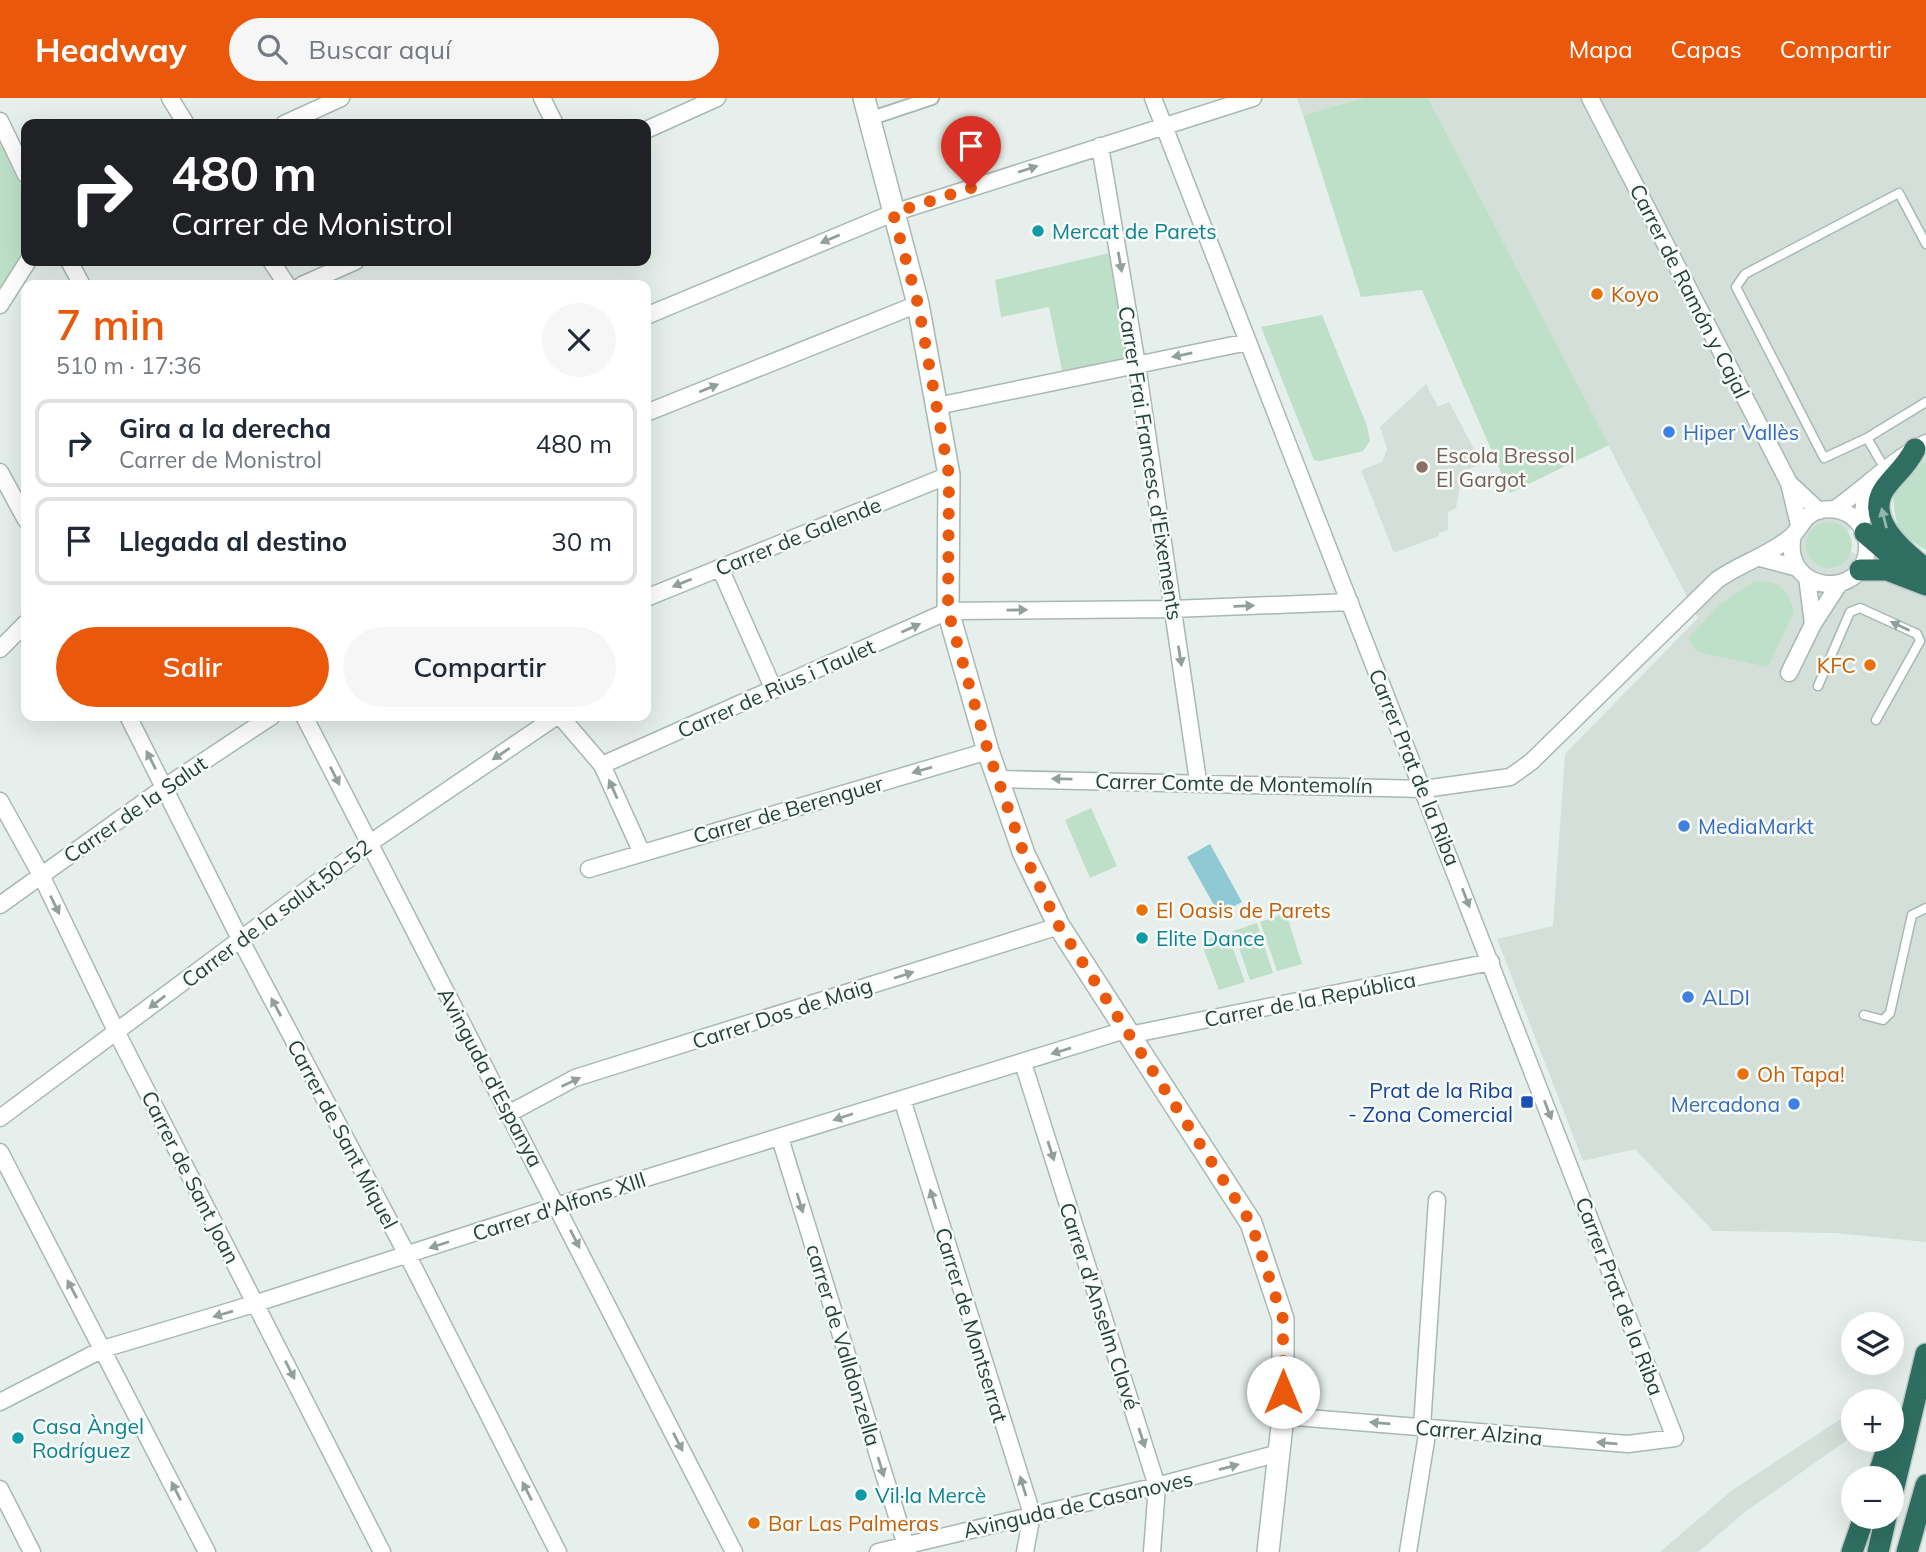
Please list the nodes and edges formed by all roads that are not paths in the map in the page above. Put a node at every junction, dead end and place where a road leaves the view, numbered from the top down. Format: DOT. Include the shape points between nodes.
graph roads {
  1 [pos="170,98"];
  2 [pos="341,98"];
  3 [pos="542,98"];
  4 [pos="717,98"];
  5 [pos="932,98"];
  6 [pos="1153,98"];
  7 [pos="1253,98"];
  8 [pos="1590,98"];
  9 [pos="867,108"];
  10 [pos="183,119"];
  11 [pos="295,119"];
  12 [pos="552,119"];
  13 [pos="0,121"];
  14 [pos="1164,125"];
  15 [pos="651,128"];
  16 [pos="1100,146"];
  17 [pos="21,165"];
  18 [pos="893,213"];
  19 [pos="1926,244"];
  20 [pos="25,266"];
  21 [pos="345,266"];
  22 [pos="313,280"];
  23 [pos="918,304"];
  24 [pos="0,305"];
  25 [pos="651,314"];
  26 [pos="1248,342"];
  27 [pos="1137,365"];
  28 [pos="1926,402"];
  29 [pos="937,406"];
  30 [pos="651,411"];
  31 [pos="1867,438"];
  32 [pos="1920,446"];
  33 [pos="1885,468"];
  34 [pos="0,471"];
  35 [pos="949,475"];
  36 [pos="1789,484"];
  37 [pos="1867,486"];
  38 [pos="1827,510"];
  39 [pos="21,511"];
  40 [pos="1863,529"];
  41 [pos="1796,530"];
  42 [pos="1760,558"];
  43 [pos="720,568"];
  44 [pos="1860,570"];
  45 [pos="1926,570"];
  46 [pos="1802,573"];
  47 [pos="1839,584"];
  48 [pos="1926,585"];
  49 [pos="651,595"];
  50 [pos="1350,602"];
  51 [pos="1172,609"];
  52 [pos="948,611"];
  53 [pos="1813,624"];
  54 [pos="21,628"];
  55 [pos="0,649"];
  56 [pos="1789,673"];
  57 [pos="1818,686"];
  58 [pos="774,690"];
  59 [pos="1876,720"];
  60 [pos="131,721"];
  61 [pos="264,721"];
  62 [pos="307,721"];
  63 [pos="552,721"];
  64 [pos="563,721"];
  65 [pos="988,751"];
  66 [pos="603,765"];
  67 [pos="1000,779"];
  68 [pos="1198,781"];
  69 [pos="165,787"];
  70 [pos="1424,789"];
  71 [pos="0,801"];
  72 [pos="370,843"];
  73 [pos="641,851"];
  74 [pos="589,869"];
  75 [pos="41,875"];
  76 [pos="0,905"];
  77 [pos="1926,908"];
  78 [pos="1059,926"];
  79 [pos="239,937"];
  80 [pos="1491,962"];
  81 [pos="1864,1015"];
  82 [pos="1127,1032"];
  83 [pos="117,1033"];
  84 [pos="1023,1063"];
  85 [pos="902,1098"];
  86 [pos="510,1113"];
  87 [pos="0,1118"];
  88 [pos="780,1138"];
  89 [pos="0,1152"];
  90 [pos="1437,1200"];
  91 [pos="559,1206"];
  92 [pos="407,1255"];
  93 [pos="257,1303"];
  94 [pos="1926,1334"];
  95 [pos="103,1349"];
  96 [pos="1926,1354"];
  97 [pos="1904,1392"];
  98 [pos="0,1402"];
  99 [pos="1283,1416"];
  100 [pos="1425,1428"];
  101 [pos="1675,1438"];
  102 [pos="1279,1453"];
  103 [pos="1899,1466"];
  104 [pos="1926,1485"];
  105 [pos="1157,1486"];
  106 [pos="0,1489"];
  107 [pos="1032,1514"];
  108 [pos="1860,1529"];
  109 [pos="1883,1529"];
  110 [pos="906,1549"];
  111 [pos="32,1552"];
  112 [pos="207,1552"];
  113 [pos="382,1552"];
  114 [pos="558,1552"];
  115 [pos="734,1552"];
  116 [pos="877,1552"];
  117 [pos="1024,1552"];
  118 [pos="1152,1552"];
  119 [pos="1268,1552"];
  120 [pos="1408,1552"];
  121 [pos="1852,1552"];
  122 [pos="1878,1552"];
  123 [pos="1908,1552"];
  1 -- 10 [label="street"];
  2 -- 11 [label="street"];
  3 -- 12 [label="street"];
  4 -- 15 [label="street"];
  5 -- 9 [label="street"];
  6 -- 14 [label="street, Carrer Prat de la Riba"];
  7 -- 14 [label="street"];
  8 -- 36 [label="street, Carrer de Ramón y Cajal"];
  9 -- 18 [label="street"];
  13 -- 17 [label="street"];
  14 -- 16 [label="street"];
  14 -- 26 [label="street, Carrer Prat de la Riba"];
  18 -- 16 [label="street, one-way"];
  16 -- 27 [label="street, Carrer Frai Francesc d'Eixements, one-way"];
  18 -- 23 [label="street"];
  18 -- 25 [label="street, one-way"];
  19 -- 31 [label="lane" via="1899,193 1745,274 1735,287 1824,458"];
  20 -- 24 [label="street"];
  21 -- 22 [label="street"];
  23 -- 29 [label="street"];
  30 -- 23 [label="street, one-way"];
  26 -- 27 [label="street, one-way"];
  26 -- 50 [label="street, Carrer Prat de la Riba"];
  27 -- 29 [label="street"];
  27 -- 51 [label="street, Carrer Frai Francesc d'Eixements"];
  28 -- 31 [label="lane"];
  29 -- 35 [label="street"];
  31 -- 33 [label="lane"];
  32 -- 33 [label="street"];
  45 -- 32 [label="highway, one-way" via="1887,532 1881,506 1883,490"];
  33 -- 37 [label="street"];
  34 -- 39 [label="street"];
  35 -- 43 [label="street, Carrer de Galende"];
  35 -- 52 [label="street"];
  36 -- 38 [label="street, Carrer de Ramón y Cajal"];
  36 -- 41 [label="street, Carrer de Ramón y Cajal"];
  37 -- 38 [label="street"];
  37 -- 40 [label="street"];
  38 -- 40 [label="street" via="1849,514"];
  38 -- 41 [label="street"];
  40 -- 44 [label="street" via="1867,556"];
  40 -- 45 [label="highway" via="1893,557"];
  41 -- 42 [label="street, Carrer Comte de Montemolín"];
  41 -- 46 [label="street" via="1792,549"];
  42 -- 46 [label="street"];
  42 -- 70 [label="street, Carrer Comte de Montemolín" via="1717,580 1531,762 1510,777"];
  43 -- 49 [label="street, Carrer de Galende, one-way"];
  43 -- 58 [label="street"];
  44 -- 47 [label="street"];
  44 -- 48 [label="highway" via="1887,570"];
  46 -- 47 [label="street" via="1819,583"];
  46 -- 53 [label="street"];
  47 -- 53 [label="street"];
  51 -- 50 [label="street, one-way"];
  50 -- 70 [label="street, Carrer Prat de la Riba"];
  52 -- 51 [label="street, one-way"];
  51 -- 68 [label="street, Carrer Frai Francesc d'Eixements, one-way"];
  58 -- 52 [label="street, Carrer de Rius i Taulet, one-way"];
  52 -- 65 [label="street"];
  53 -- 56 [label="street"];
  54 -- 55 [label="street"];
  59 -- 57 [label="lane, one-way" via="1920,641 1917,634 1860,608 1850,612"];
  58 -- 66 [label="street, Carrer de Rius i Taulet"];
  69 -- 60 [label="street, Carrer de Sant Miquel, one-way"];
  61 -- 69 [label="street, Carrer de la Salut"];
  62 -- 72 [label="street, Avinguda d'Espanya, one-way"];
  63 -- 72 [label="street, Carrer de la salut,50-52, one-way"];
  64 -- 66 [label="street"];
  65 -- 67 [label="street"];
  65 -- 73 [label="street, Carrer de Berenguer, one-way"];
  73 -- 66 [label="street, one-way"];
  68 -- 67 [label="street, Carrer Comte de Montemolín, one-way"];
  67 -- 78 [label="street" via="1024,854"];
  68 -- 70 [label="street, Carrer Comte de Montemolín"];
  69 -- 75 [label="street, Carrer de la Salut"];
  69 -- 79 [label="street, Carrer de Sant Miquel"];
  70 -- 80 [label="street, Carrer Prat de la Riba, one-way"];
  71 -- 75 [label="street, Carrer de Sant Joan"];
  72 -- 79 [label="street, Carrer de la salut,50-52"];
  72 -- 86 [label="street, Avinguda d'Espanya"];
  73 -- 74 [label="street, Carrer de Berenguer"];
  75 -- 76 [label="street, Carrer de la Salut"];
  75 -- 83 [label="street, Carrer de Sant Joan, one-way"];
  77 -- 81 [label="lane" via="1912,915 1890,1013 1883,1020"];
  78 -- 82 [label="street"];
  86 -- 78 [label="street, Carrer Dos de Maig, one-way" via="575,1079"];
  79 -- 83 [label="street, Carrer de la salut,50-52, one-way"];
  92 -- 79 [label="street, Carrer de Sant Miquel, one-way"];
  80 -- 82 [label="street, Carrer de la República"];
  80 -- 101 [label="street, Carrer Prat de la Riba, one-way"];
  82 -- 84 [label="street, Carrer d'Alfons XIII, one-way"];
  82 -- 99 [label="street" via="1251,1223 1283,1319"];
  83 -- 87 [label="street, Carrer de la salut,50-52"];
  83 -- 93 [label="street, Carrer de Sant Joan"];
  84 -- 85 [label="street, Carrer d'Alfons XIII"];
  84 -- 105 [label="street, Carrer d'Anselm Clavé, one-way"];
  85 -- 88 [label="street, Carrer d'Alfons XIII, one-way"];
  107 -- 85 [label="street, Carrer de Montserrat, one-way"];
  86 -- 91 [label="street, Avinguda d'Espanya"];
  88 -- 91 [label="street, Carrer d'Alfons XIII"];
  88 -- 110 [label="street, carrer de Valldonzella, one-way"];
  95 -- 89 [label="street, one-way"];
  90 -- 100 [label="street"];
  91 -- 92 [label="street, Carrer d'Alfons XIII, one-way"];
  91 -- 115 [label="street, Avinguda d'Espanya, one-way"];
  92 -- 93 [label="street, Carrer d'Alfons XIII"];
  114 -- 92 [label="street, Carrer de Sant Miquel, one-way"];
  93 -- 95 [label="street, Carrer d'Alfons XIII, one-way"];
  93 -- 113 [label="street, Carrer de Sant Joan, one-way"];
  94 -- 97 [label="highway"];
  95 -- 98 [label="street, Carrer d'Alfons XIII"];
  112 -- 95 [label="street, one-way"];
  96 -- 103 [label="highway"];
  100 -- 99 [label="street, Carrer Alzina, one-way"];
  99 -- 102 [label="street"];
  101 -- 100 [label="street, Carrer Alzina, one-way" via="1628,1444"];
  100 -- 120 [label="street"];
  105 -- 102 [label="street, Avinguda de Casanoves, one-way"];
  102 -- 119 [label="street"];
  104 -- 123 [label="highway"];
  105 -- 107 [label="street, Avinguda de Casanoves"];
  105 -- 118 [label="street, Carrer d'Anselm Clavé"];
  106 -- 111 [label="street"];
  107 -- 110 [label="street, Avinguda de Casanoves"];
  107 -- 117 [label="street, Carrer de Montserrat"];
  108 -- 121 [label="highway"];
  109 -- 122 [label="highway"];
  110 -- 116 [label="street, Avinguda de Casanoves"];
}
